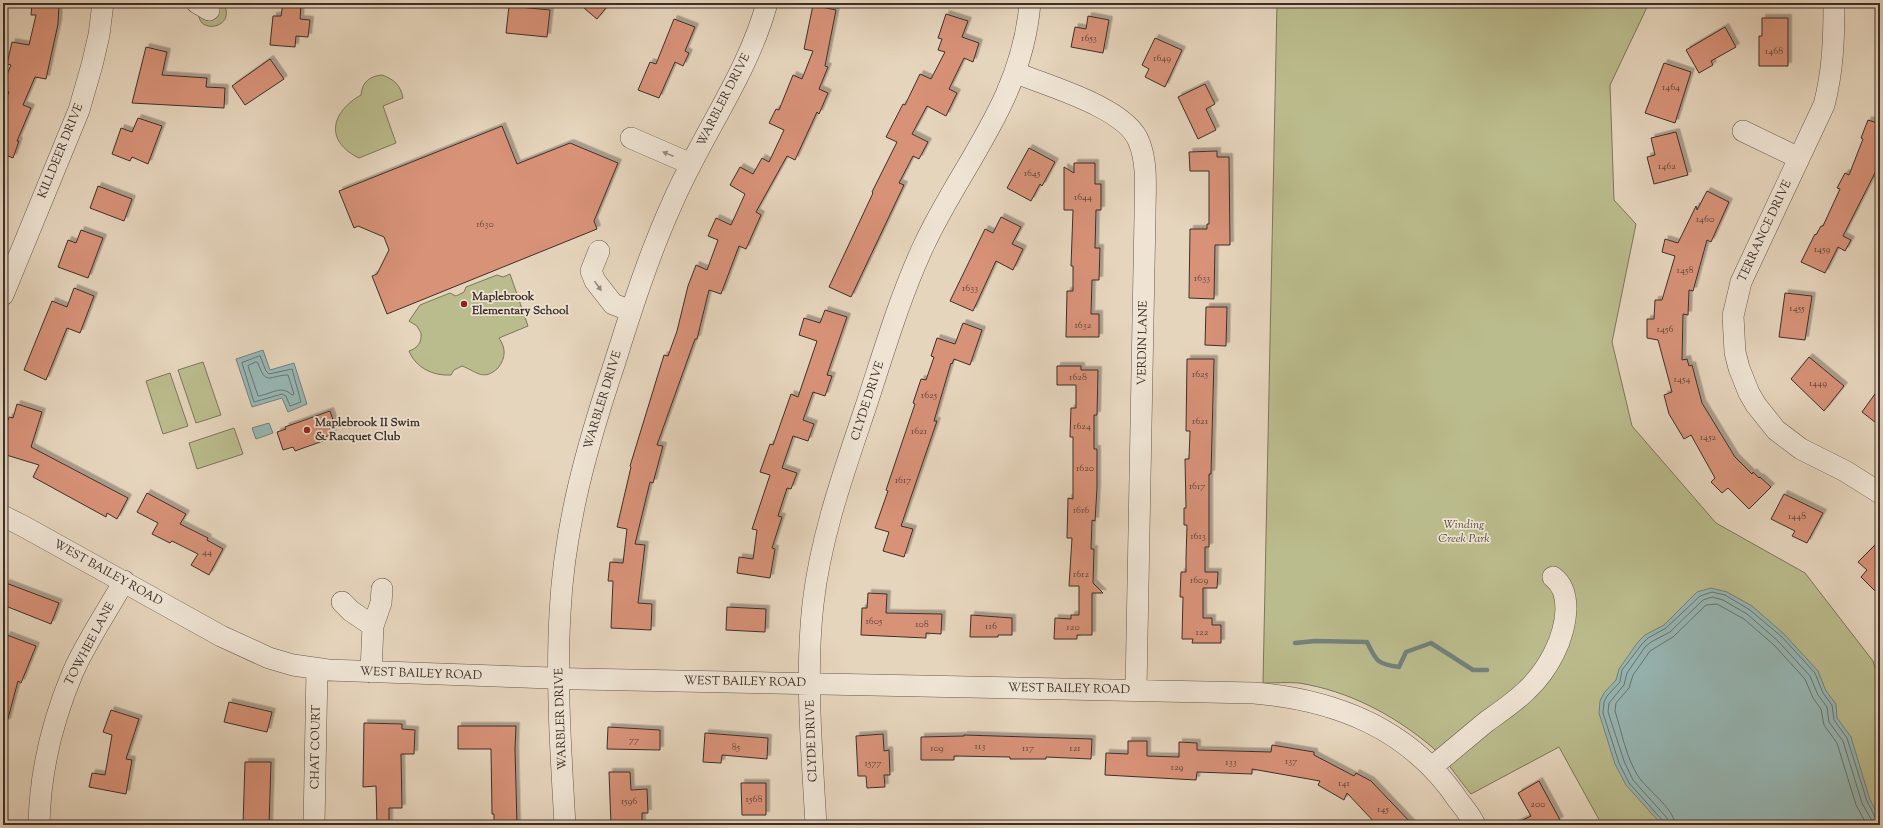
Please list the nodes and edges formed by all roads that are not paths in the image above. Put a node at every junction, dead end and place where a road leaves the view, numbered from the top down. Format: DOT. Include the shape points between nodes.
graph roads {
  1 [pos="103,3"];
  2 [pos="767,3"];
  3 [pos="1030,3"];
  4 [pos="1834,3"];
  5 [pos="1016,73"];
  6 [pos="1743,131"];
  7 [pos="638,148"];
  8 [pos="1799,158"];
  9 [pos="691,164"];
  10 [pos="599,250"];
  11 [pos="3,295"];
  12 [pos="631,311"];
  13 [pos="1880,493"];
  14 [pos="3,516"];
  15 [pos="1553,577"];
  16 [pos="124,581"];
  17 [pos="382,588"];
  18 [pos="342,602"];
  19 [pos="373,626"];
  20 [pos="317,669"];
  21 [pos="371,672"];
  22 [pos="559,678"];
  23 [pos="810,684"];
  24 [pos="1136,690"];
  25 [pos="1432,767"];
  26 [pos="39,825"];
  27 [pos="314,825"];
  28 [pos="565,825"];
  29 [pos="816,825"];
  30 [pos="1475,825"];
  1 -- 11 [label="street, KILLDEER DRIVE" via="99,35 79,110"];
  2 -- 9 [label="street, WARBLER DRIVE" via="741,71"];
  3 -- 5 [label="street, CLYDE DRIVE" via="1025,44"];
  4 -- 8 [label="street, TERRANCE DRIVE" via="1830,83 1824,105"];
  5 -- 23 [label="street, CLYDE DRIVE" via="1004,100 923,247 897,312 839,487 818,568 813,606"];
  5 -- 24 [label="street, VERDIN LANE" via="1110,112 1135,133 1142,154 1145,215"];
  6 -- 8 [label="street"];
  9 -- 7 [label="street, one-way"];
  8 -- 13 [label="street, TERRANCE DRIVE" via="1738,291 1733,329 1737,357 1749,393 1776,430 1801,449 1845,471"];
  9 -- 12 [label="street, WARBLER DRIVE" via="670,206"];
  10 -- 12 [label="street, one-way" via="591,272 595,281 613,304"];
  12 -- 22 [label="street, WARBLER DRIVE" via="590,438 574,503 561,600"];
  14 -- 16 [label="street, WEST BAILEY ROAD"];
  15 -- 25 [label="street" via="1563,589 1566,614 1560,640 1546,666 1527,690"];
  16 -- 20 [label="street, WEST BAILEY ROAD" via="249,650 293,665"];
  16 -- 26 [label="street, TOWHEE LANE" via="74,670 62,699 49,746 42,785"];
  17 -- 19 [label="street" via="381,603"];
  18 -- 19 [label="street"];
  19 -- 21 [label="street"];
  20 -- 21 [label="street, WEST BAILEY ROAD"];
  20 -- 27 [label="street, CHAT COURT"];
  21 -- 22 [label="street, WEST BAILEY ROAD"];
  22 -- 23 [label="street, WEST BAILEY ROAD"];
  22 -- 28 [label="street, WARBLER DRIVE"];
  23 -- 24 [label="street, WEST BAILEY ROAD"];
  23 -- 29 [label="street, CLYDE DRIVE"];
  24 -- 25 [label="street, WEST BAILEY ROAD" via="1254,693 1322,704 1355,715 1387,731"];
  25 -- 30 [label="street, WEST BAILEY ROAD" via="1448,785"];
}
